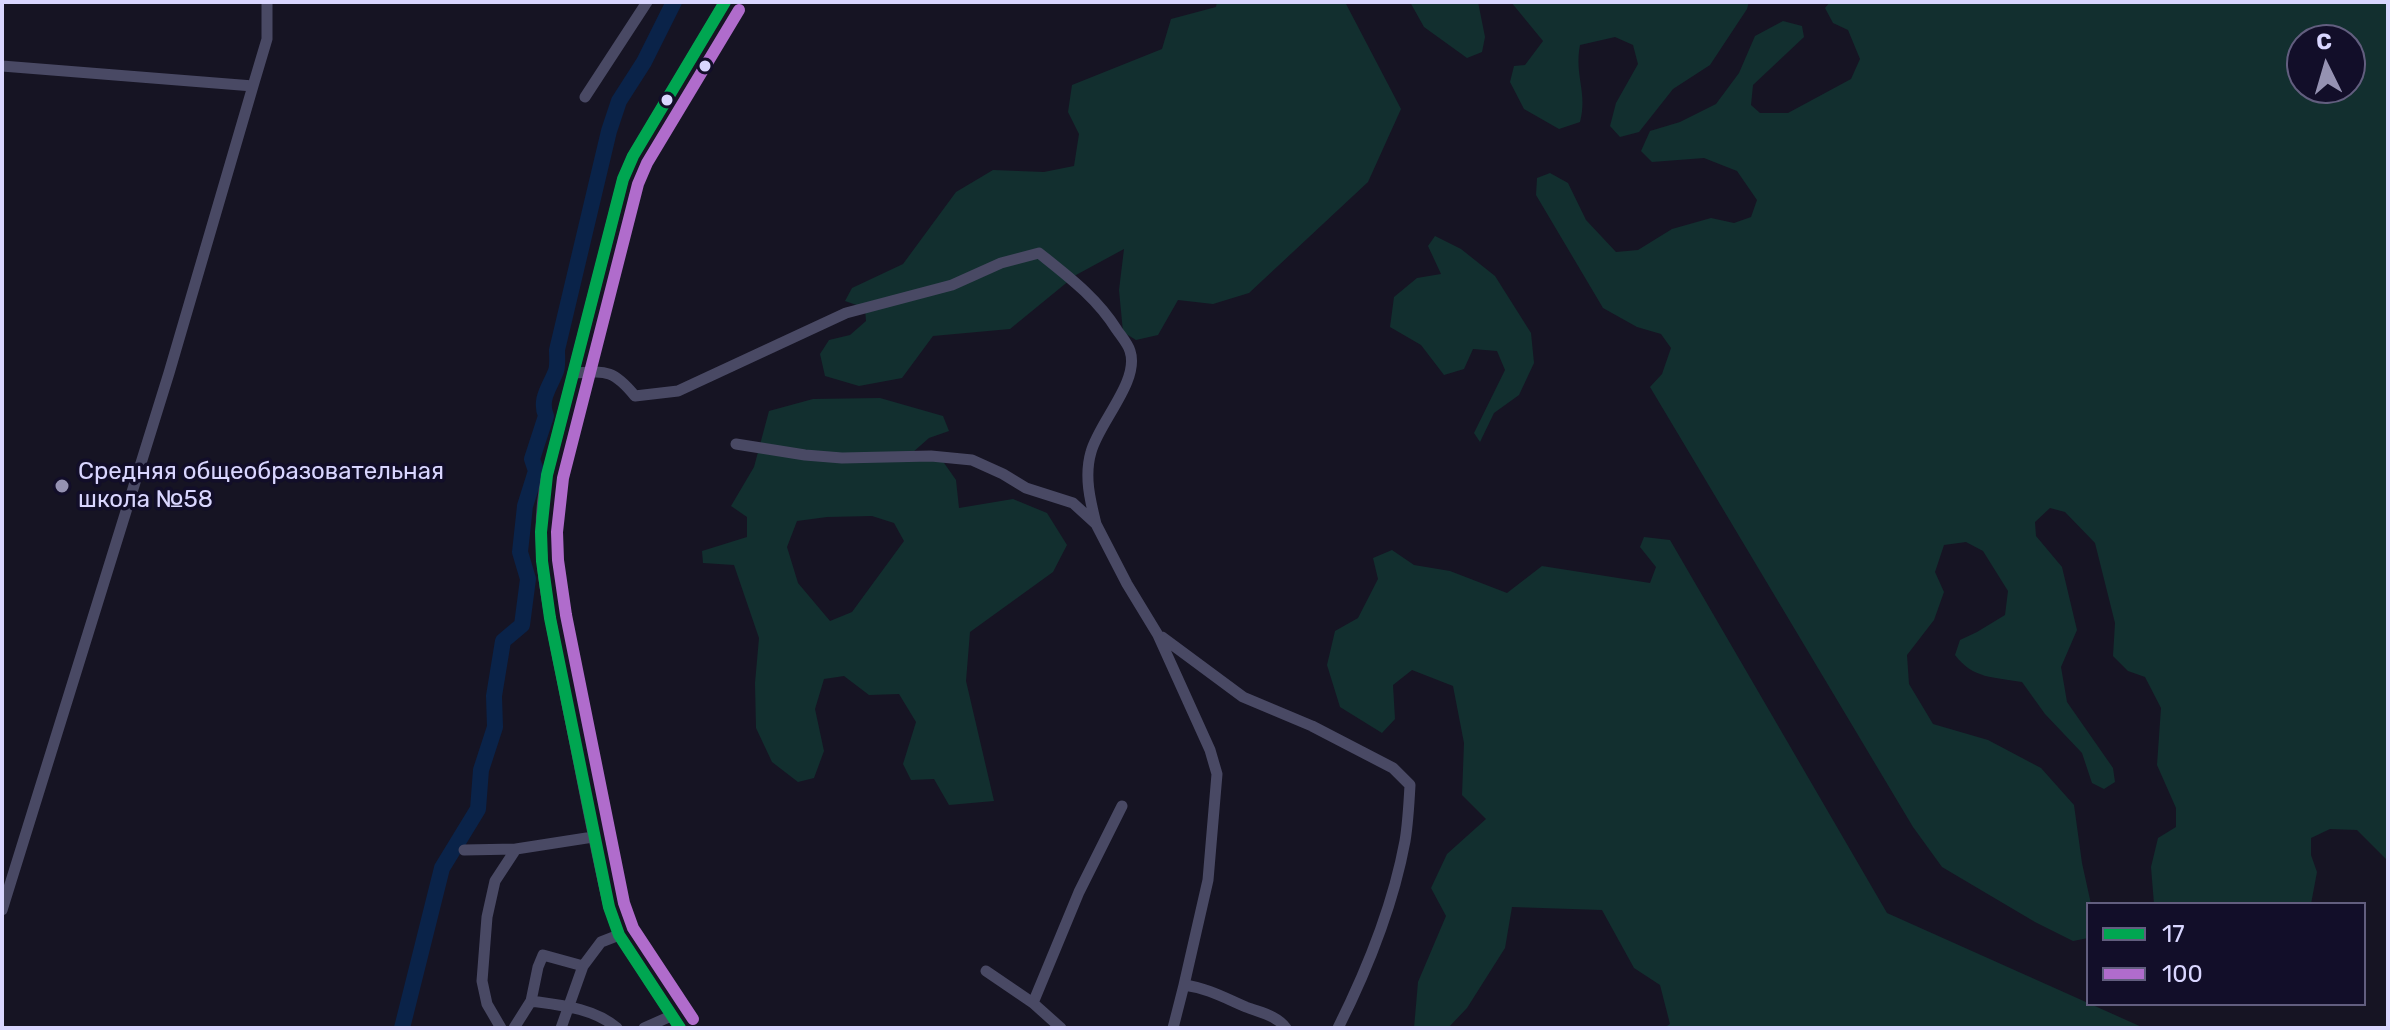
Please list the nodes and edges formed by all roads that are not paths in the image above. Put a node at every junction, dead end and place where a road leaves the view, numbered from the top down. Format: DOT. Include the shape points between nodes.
graph roads {
  1 [pos="267,2"];
  2 [pos="647,2"];
  3 [pos="725,2"];
  4 [pos="2,66"];
  5 [pos="253,86"];
  6 [pos="585,97"];
  7 [pos="573,373"];
  8 [pos="736,444"];
  9 [pos="1096,524"];
  10 [pos="1158,635"];
  11 [pos="1122,806"];
  12 [pos="593,837"];
  13 [pos="516,849"];
  14 [pos="464,850"];
  15 [pos="2,910"];
  16 [pos="619,935"];
  17 [pos="583,966"];
  18 [pos="986,971"];
  19 [pos="1184,985"];
  20 [pos="531,1001"];
  21 [pos="1033,1003"];
  22 [pos="569,1007"];
  23 [pos="671,1016"];
  24 [pos="501,1028"];
  25 [pos="514,1028"];
  26 [pos="561,1028"];
  27 [pos="617,1028"];
  28 [pos="644,1028"];
  29 [pos="680,1028"];
  30 [pos="1061,1028"];
  31 [pos="1173,1028"];
  32 [pos="1286,1028"];
  33 [pos="1338,1028"];
  1 -- 5 [label="street" via="267,39"];
  2 -- 6 [label="street"];
  3 -- 7 [label="street" via="623,179"];
  4 -- 5 [label="street"];
  5 -- 15 [label="street" via="161,402"];
  7 -- 9 [label="street" via="602,372 620,378 635,396 678,391 846,313 952,285 1039,253 1085,289 1130,350 1129,379 1089,461 1088,492"];
  7 -- 12 [label="street" via="542,497 539,530 546,593"];
  8 -- 9 [label="street" via="842,458 972,460 1026,488 1073,503"];
  9 -- 10 [label="street"];
  10 -- 19 [label="street" via="1217,774 1208,880"];
  10 -- 33 [label="street" via="1243,697 1393,768 1410,785 1405,840 1389,906"];
  11 -- 21 [label="street"];
  12 -- 13 [label="street"];
  12 -- 16 [label="street"];
  13 -- 14 [label="street"];
  13 -- 24 [label="street" via="495,881 487,917 482,981"];
  16 -- 17 [label="street" via="601,942"];
  16 -- 23 [label="street"];
  17 -- 20 [label="street" via="543,955"];
  17 -- 22 [label="street"];
  18 -- 21 [label="street"];
  19 -- 31 [label="street"];
  19 -- 32 [label="street" via="1221,994 1276,1018"];
  20 -- 22 [label="street"];
  20 -- 25 [label="street"];
  21 -- 30 [label="street"];
  22 -- 26 [label="street"];
  22 -- 27 [label="street"];
  23 -- 28 [label="street"];
  23 -- 29 [label="street"];
}
